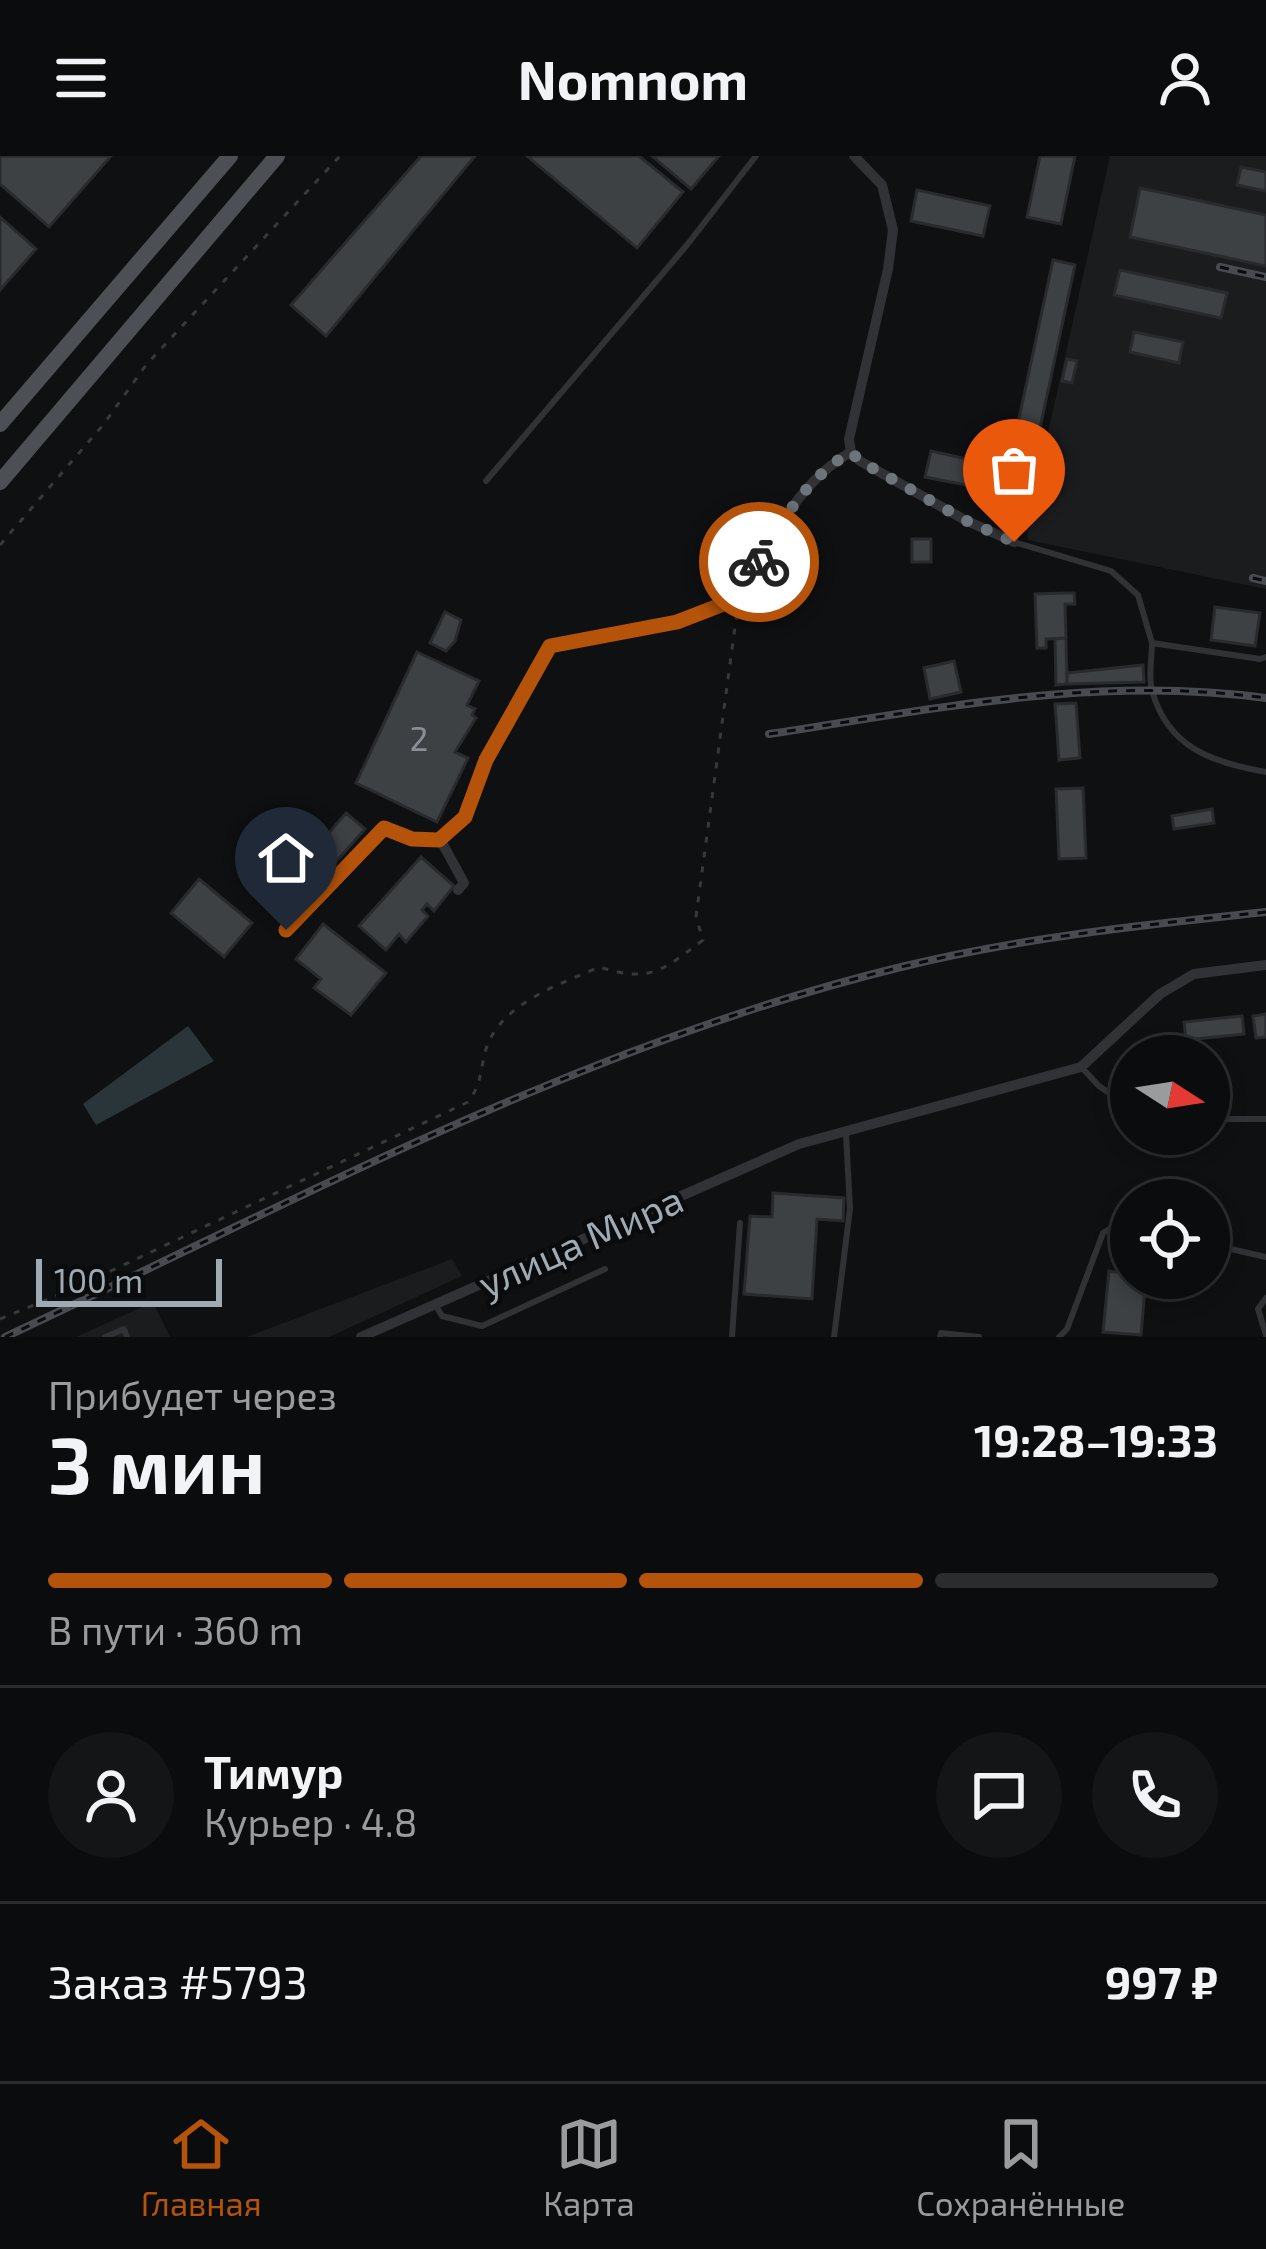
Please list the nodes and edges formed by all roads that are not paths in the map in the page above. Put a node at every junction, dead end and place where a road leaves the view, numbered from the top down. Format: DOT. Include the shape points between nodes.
graph roads {
  1 [pos="230,156"];
  2 [pos="277,156"];
  3 [pos="756,156"];
  4 [pos="854,156"];
  5 [pos="0,424"];
  6 [pos="851,452"];
  7 [pos="486,481"];
  8 [pos="0,482"];
  9 [pos="1014,542"];
  10 [pos="1152,643"];
  11 [pos="1266,657"];
  12 [pos="1266,772"];
  13 [pos="440,839"];
  14 [pos="458,890"];
  15 [pos="286,930"];
  16 [pos="1266,964"];
  17 [pos="1081,1067"];
  18 [pos="1110,1094"];
  19 [pos="1230,1119"];
  20 [pos="1266,1119"];
  21 [pos="846,1130"];
  22 [pos="740,1223"];
  23 [pos="1110,1228"];
  24 [pos="1230,1249"];
  25 [pos="1266,1257"];
  26 [pos="605,1269"];
  27 [pos="1266,1298"];
  28 [pos="435,1304"];
  29 [pos="482,1326"];
  30 [pos="1266,1335"];
  31 [pos="105,1337"];
  32 [pos="127,1337"];
  33 [pos="361,1337"];
  34 [pos="486,1337"];
  35 [pos="732,1337"];
  36 [pos="834,1337"];
  37 [pos="940,1337"];
  38 [pos="979,1337"];
  39 [pos="1059,1337"];
  1 -- 5 [label="main road"];
  2 -- 8 [label="main road"];
  3 -- 7 [label="lane"];
  4 -- 6 [label="street" via="882,185 893,230"];
  6 -- 9 [label="street"];
  6 -- 13 [label="street" via="829,464 777,528 739,598 677,622 550,646 486,760 465,817"];
  9 -- 10 [label="lane" via="1111,571 1138,595"];
  10 -- 11 [label="lane"];
  10 -- 12 [label="lane" via="1151,688 1167,726 1214,763"];
  13 -- 14 [label="street" via="464,883"];
  13 -- 15 [label="street" via="384,828"];
  16 -- 17 [label="street" via="1195,974 1160,994"];
  17 -- 18 [label="lane"];
  17 -- 21 [label="street, улица Мира"];
  19 -- 20 [label="lane"];
  21 -- 28 [label="street, улица Мира"];
  21 -- 36 [label="lane" via="850,1209"];
  22 -- 35 [label="lane"];
  23 -- 39 [label="lane"];
  24 -- 25 [label="lane"];
  26 -- 29 [label="lane"];
  27 -- 30 [label="lane" via="1258,1309"];
  28 -- 29 [label="lane" via="442,1316"];
  28 -- 33 [label="street, улица Мира"];
  29 -- 34 [label="lane"];
  31 -- 32 [label="lane" via="124,1329"];
  37 -- 38 [label="lane"];
}
